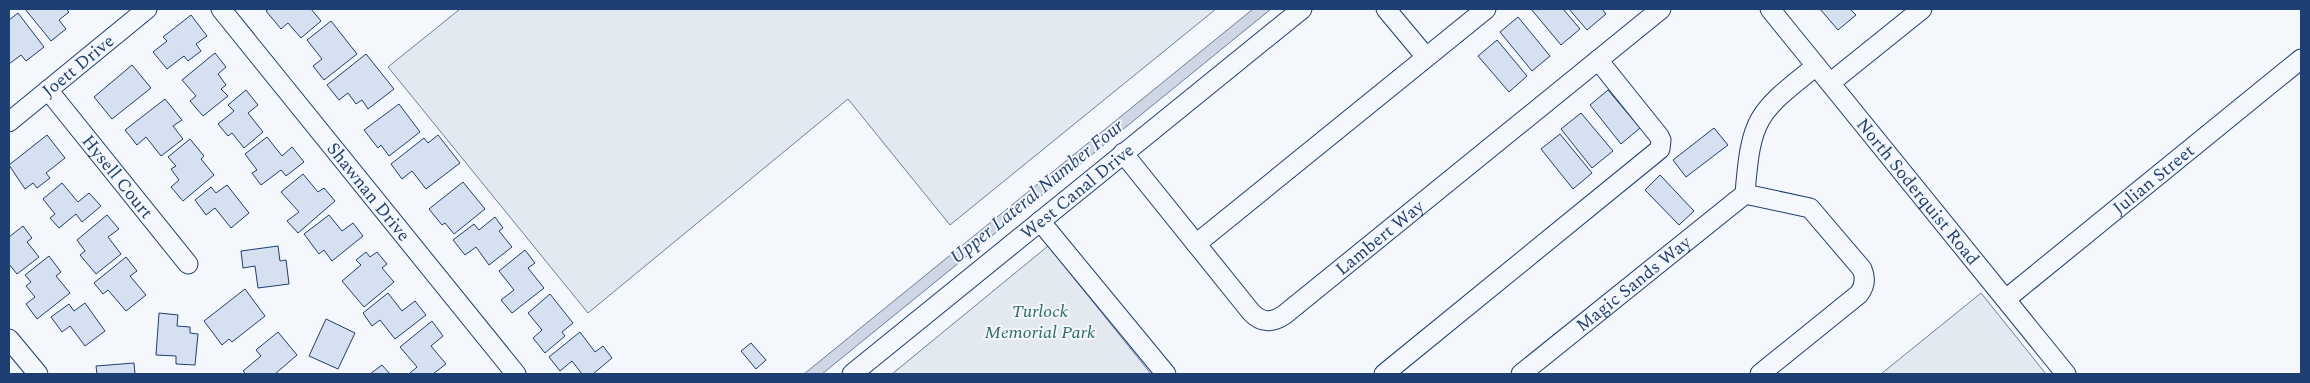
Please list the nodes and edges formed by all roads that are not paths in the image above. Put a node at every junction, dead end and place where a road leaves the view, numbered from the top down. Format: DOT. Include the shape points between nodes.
graph roads {
  1 [pos="147,9"];
  2 [pos="221,9"];
  3 [pos="1302,9"];
  4 [pos="1386,9"];
  5 [pos="1486,9"];
  6 [pos="1662,9"];
  7 [pos="1770,9"];
  8 [pos="1922,9"];
  9 [pos="1426,57"];
  10 [pos="2301,59"];
  11 [pos="1598,60"];
  12 [pos="1816,66"];
  13 [pos="1830,83"];
  14 [pos="48,90"];
  15 [pos="9,122"];
  16 [pos="1123,153"];
  17 [pos="1745,194"];
  18 [pos="1040,221"];
  19 [pos="1196,244"];
  20 [pos="188,264"];
  21 [pos="2006,299"];
  22 [pos="9,339"];
  23 [pos="2063,373"];
  24 [pos="38,374"];
  25 [pos="516,374"];
  26 [pos="852,374"];
  27 [pos="1166,374"];
  28 [pos="1384,374"];
  29 [pos="1521,374"];
  30 [pos="1760,374"];
  1 -- 14 [label="street, Joett Drive"];
  2 -- 25 [label="street, Shawnan Drive"];
  3 -- 16 [label="street, West Canal Drive"];
  4 -- 9 [label="street"];
  5 -- 9 [label="street"];
  6 -- 11 [label="street, Lambert Way"];
  7 -- 12 [label="street, North Soderquist Road"];
  8 -- 13 [label="street"];
  9 -- 19 [label="street"];
  10 -- 21 [label="street, Julian Street"];
  11 -- 19 [label="street, Lambert Way" via="1279,318 1265,321 1254,315"];
  11 -- 28 [label="street" via="1662,140 1660,149"];
  12 -- 13 [label="street, North Soderquist Road"];
  12 -- 17 [label="street" via="1772,102 1757,124 1750,144"];
  13 -- 21 [label="street, North Soderquist Road"];
  14 -- 15 [label="street, Joett Drive"];
  14 -- 20 [label="street, Hysell Court"];
  16 -- 18 [label="street, West Canal Drive"];
  16 -- 19 [label="street, Lambert Way"];
  17 -- 29 [label="street, Magic Sands Way"];
  17 -- 30 [label="street" via="1810,208 1862,269 1865,277 1859,294"];
  18 -- 26 [label="street, West Canal Drive"];
  18 -- 27 [label="street"];
  21 -- 23 [label="street, North Soderquist Road"];
  22 -- 24 [label="street"];
}
